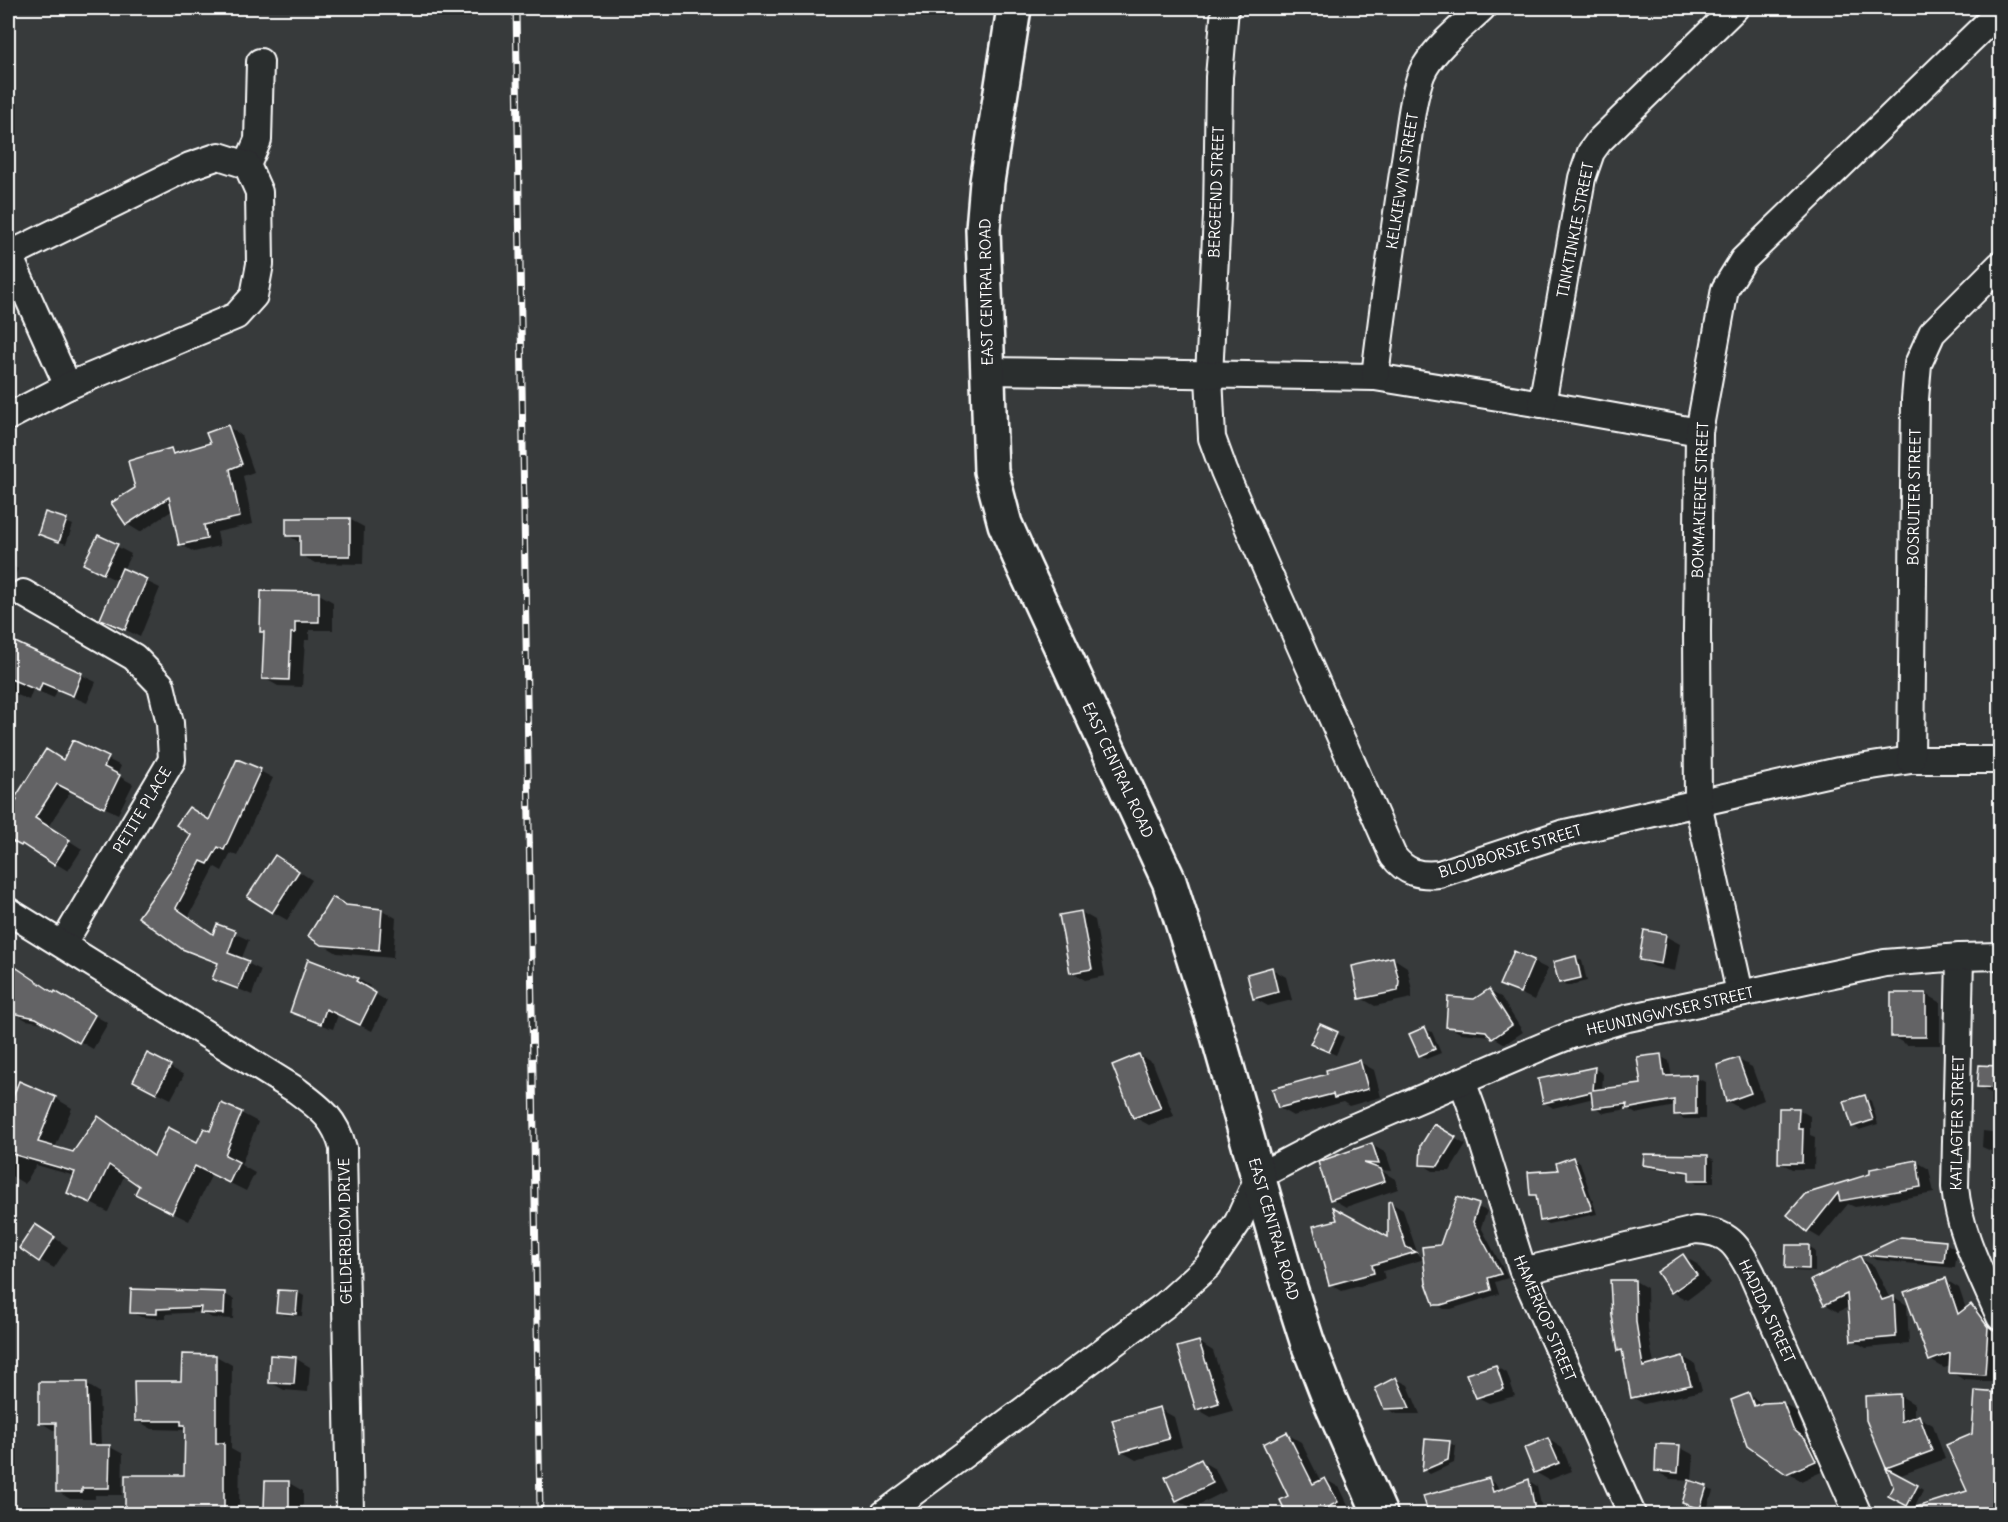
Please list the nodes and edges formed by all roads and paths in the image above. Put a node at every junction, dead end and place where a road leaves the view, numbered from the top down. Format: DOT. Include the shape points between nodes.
graph roads {
  1 [pos="1014,8"];
  2 [pos="1225,8"];
  3 [pos="1482,8"];
  4 [pos="1735,8"];
  5 [pos="2001,11"];
  6 [pos="260,62"];
  7 [pos="247,165"];
  8 [pos="8,254"];
  9 [pos="2001,265"];
  10 [pos="988,371"];
  11 [pos="1209,376"];
  12 [pos="1375,377"];
  13 [pos="68,386"];
  14 [pos="1542,404"];
  15 [pos="8,417"];
  16 [pos="1699,432"];
  17 [pos="23,593"];
  18 [pos="1911,760"];
  19 [pos="2001,760"];
  20 [pos="1698,804"];
  21 [pos="8,911"];
  22 [pos="63,944"];
  23 [pos="2001,956"];
  24 [pos="1960,957"];
  25 [pos="1740,993"];
  26 [pos="1462,1081"];
  27 [pos="1259,1176"];
  28 [pos="1523,1271"];
  29 [pos="2001,1317"];
  30 [pos="350,1515"];
  31 [pos="884,1515"];
  32 [pos="1380,1515"];
  33 [pos="1632,1515"];
  34 [pos="1858,1515"];
  1 -- 10 [label="street, EAST CENTRAL ROAD" via="983,229"];
  2 -- 11 [label="street, BERGEEND STREET"];
  3 -- 12 [label="street, KELKIEWYN STREET" via="1436,53 1420,79 1382,310"];
  4 -- 14 [label="street, TINKTINKIE STREET" via="1592,152 1582,178"];
  5 -- 16 [label="street, BOKMAKIERIE STREET" via="1743,260 1725,289"];
  6 -- 7 [label="street" via="258,140"];
  7 -- 8 [label="street" via="219,156 190,166"];
  7 -- 13 [label="street" via="259,192 260,264 254,296 236,316"];
  8 -- 13 [label="street"];
  9 -- 18 [label="street, BOSRUITER STREET" via="1932,333 1918,364"];
  10 -- 11 [label="street"];
  10 -- 27 [label="street, EAST CENTRAL ROAD" via="991,471 1005,524 1169,880"];
  11 -- 12 [label="street"];
  11 -- 20 [label="street, BLOUBORSIE STREET" via="1212,438 1224,471 1393,856 1401,866 1424,875 1439,874 1561,834"];
  12 -- 14 [label="street"];
  13 -- 15 [label="street"];
  14 -- 16 [label="street"];
  16 -- 20 [label="street, BOKMAKIERIE STREET"];
  17 -- 22 [label="street, PETITE PLACE" via="134,657 161,686 170,723 172,760"];
  18 -- 19 [label="street, BLOUBORSIE STREET"];
  18 -- 20 [label="street, BLOUBORSIE STREET" via="1839,771"];
  20 -- 25 [label="street, BOKMAKIERIE STREET"];
  21 -- 22 [label="street, GELDERBLOM DRIVE"];
  22 -- 30 [label="street, GELDERBLOM DRIVE" via="296,1090 320,1108 336,1128 343,1148"];
  23 -- 24 [label="street, HEUNINGWYSER STREET"];
  24 -- 25 [label="street, HEUNINGWYSER STREET" via="1885,963"];
  24 -- 29 [label="street, KATLAGTER STREET" via="1955,1186 1966,1237"];
  25 -- 26 [label="street, HEUNINGWYSER STREET" via="1571,1035"];
  26 -- 27 [label="street, HEUNINGWYSER STREET" via="1345,1131"];
  26 -- 28 [label="street, HAMERKOP STREET"];
  27 -- 31 [label="street" via="1238,1222 1208,1266 1166,1305"];
  27 -- 32 [label="street, EAST CENTRAL ROAD" via="1307,1341"];
  28 -- 33 [label="street, HAMERKOP STREET"];
  28 -- 34 [label="street, HADIDA STREET" via="1695,1230 1718,1232 1726,1237 1734,1243 1752,1274"];
}
